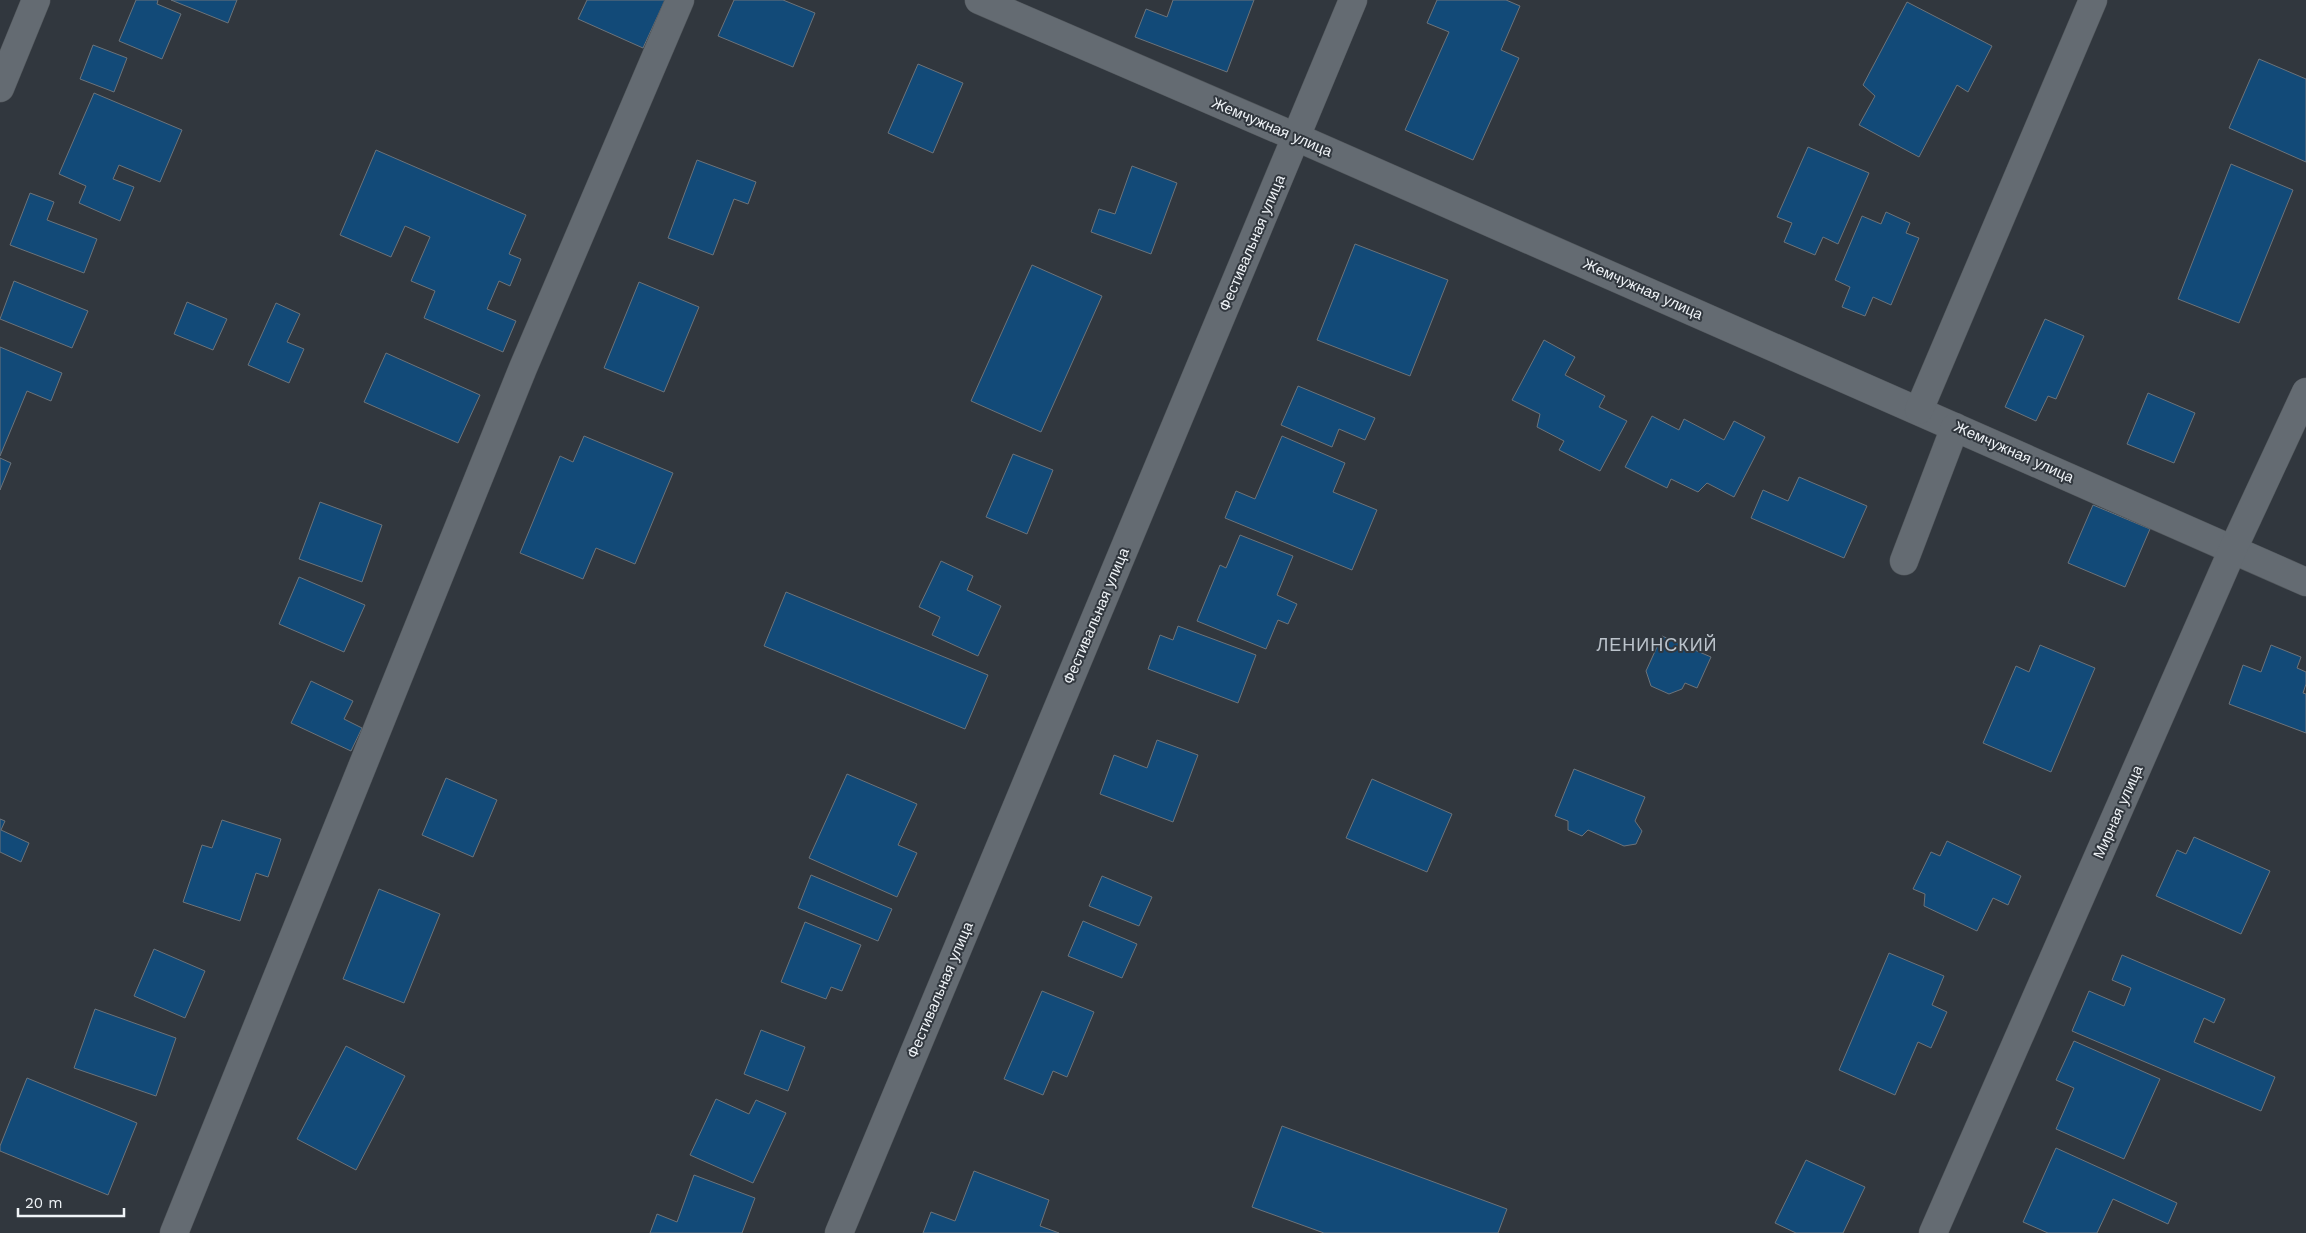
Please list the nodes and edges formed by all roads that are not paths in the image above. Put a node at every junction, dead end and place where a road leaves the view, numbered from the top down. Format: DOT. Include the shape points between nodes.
graph roads {
  1 [pos="36,0"];
  2 [pos="680,0"];
  3 [pos="979,0"];
  4 [pos="1353,0"];
  5 [pos="2093,0"];
  6 [pos="0,88"];
  7 [pos="1296,137"];
  8 [pos="2306,392"];
  9 [pos="1919,410"];
  10 [pos="1955,427"];
  11 [pos="2233,549"];
  12 [pos="1904,561"];
  13 [pos="2306,582"];
  14 [pos="174,1233"];
  15 [pos="840,1233"];
  16 [pos="1933,1233"];
  1 -- 6 [label="street"];
  2 -- 14 [label="street" via="523,368"];
  3 -- 7 [label="street, Жемчужная улица"];
  4 -- 7 [label="street, Фестивальная улица"];
  5 -- 9 [label="street"];
  7 -- 9 [label="street, Жемчужная улица"];
  7 -- 15 [label="street, Фестивальная улица"];
  8 -- 11 [label="street, Мирная улица"];
  9 -- 10 [label="street, Жемчужная улица"];
  10 -- 11 [label="street, Жемчужная улица"];
  10 -- 12 [label="street"];
  11 -- 13 [label="street, Жемчужная улица"];
  11 -- 16 [label="street, Мирная улица"];
}
